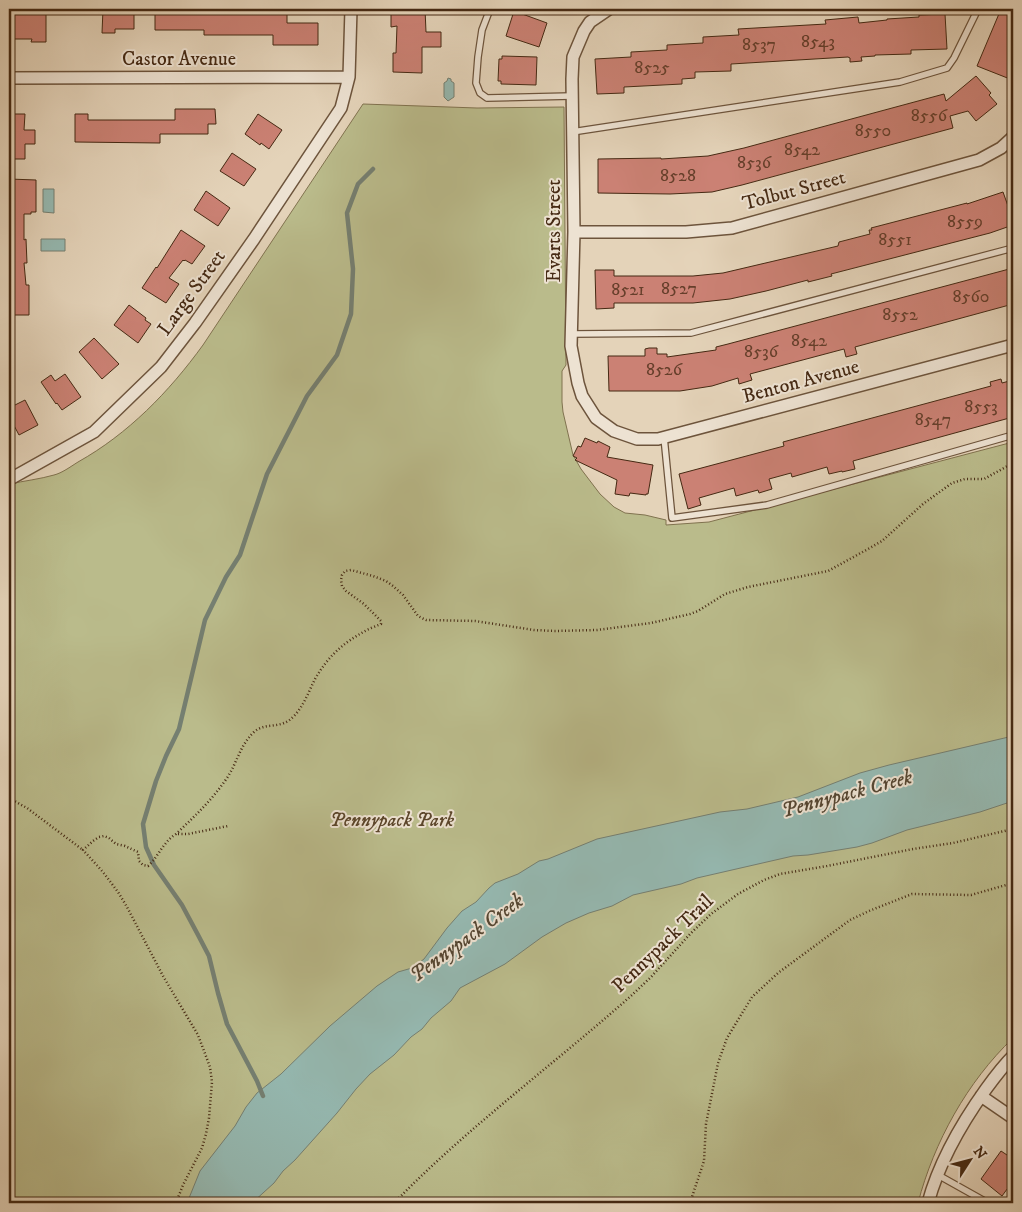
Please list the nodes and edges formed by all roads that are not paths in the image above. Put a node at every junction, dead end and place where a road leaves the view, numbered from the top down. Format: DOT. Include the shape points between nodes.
graph roads {
  1 [pos="351,9"];
  2 [pos="490,9"];
  3 [pos="609,9"];
  4 [pos="978,9"];
  5 [pos="9,78"];
  6 [pos="349,78"];
  7 [pos="572,96"];
  8 [pos="572,132"];
  9 [pos="1013,137"];
  10 [pos="574,232"];
  11 [pos="1013,248"];
  12 [pos="572,334"];
  13 [pos="1013,346"];
  14 [pos="601,422"];
  15 [pos="1013,435"];
  16 [pos="664,438"];
  17 [pos="9,479"];
  18 [pos="1013,1056"];
  19 [pos="981,1096"];
  20 [pos="1013,1118"];
  21 [pos="938,1175"];
  22 [pos="928,1203"];
  23 [pos="988,1203"];
  1 -- 6 [label="street, Large Street"];
  2 -- 7 [label="lane" via="482,30 478,57 476,83 480,93 487,98"];
  3 -- 7 [label="street, Evarts Street" via="590,22 583,34 574,57"];
  4 -- 8 [label="lane" via="947,68 900,82"];
  5 -- 6 [label="street, Castor Avenue"];
  6 -- 17 [label="street, Large Street" via="341,108 249,248 161,367 94,432"];
  7 -- 8 [label="street, Evarts Street"];
  8 -- 10 [label="street, Evarts Street"];
  9 -- 10 [label="street, Tolbut Street" via="979,160 732,228 686,232"];
  10 -- 12 [label="street, Evarts Street"];
  11 -- 12 [label="lane" via="691,333"];
  12 -- 14 [label="street, Evarts Street" via="571,346 582,396"];
  13 -- 16 [label="street, Benton Avenue"];
  14 -- 16 [label="street, Benton Avenue" via="637,440"];
  15 -- 16 [label="lane" via="767,505 672,518"];
  18 -- 19 [label="street"];
  19 -- 20 [label="street"];
  19 -- 21 [label="street" via="960,1128"];
  21 -- 22 [label="street"];
  21 -- 23 [label="lane"];
}
